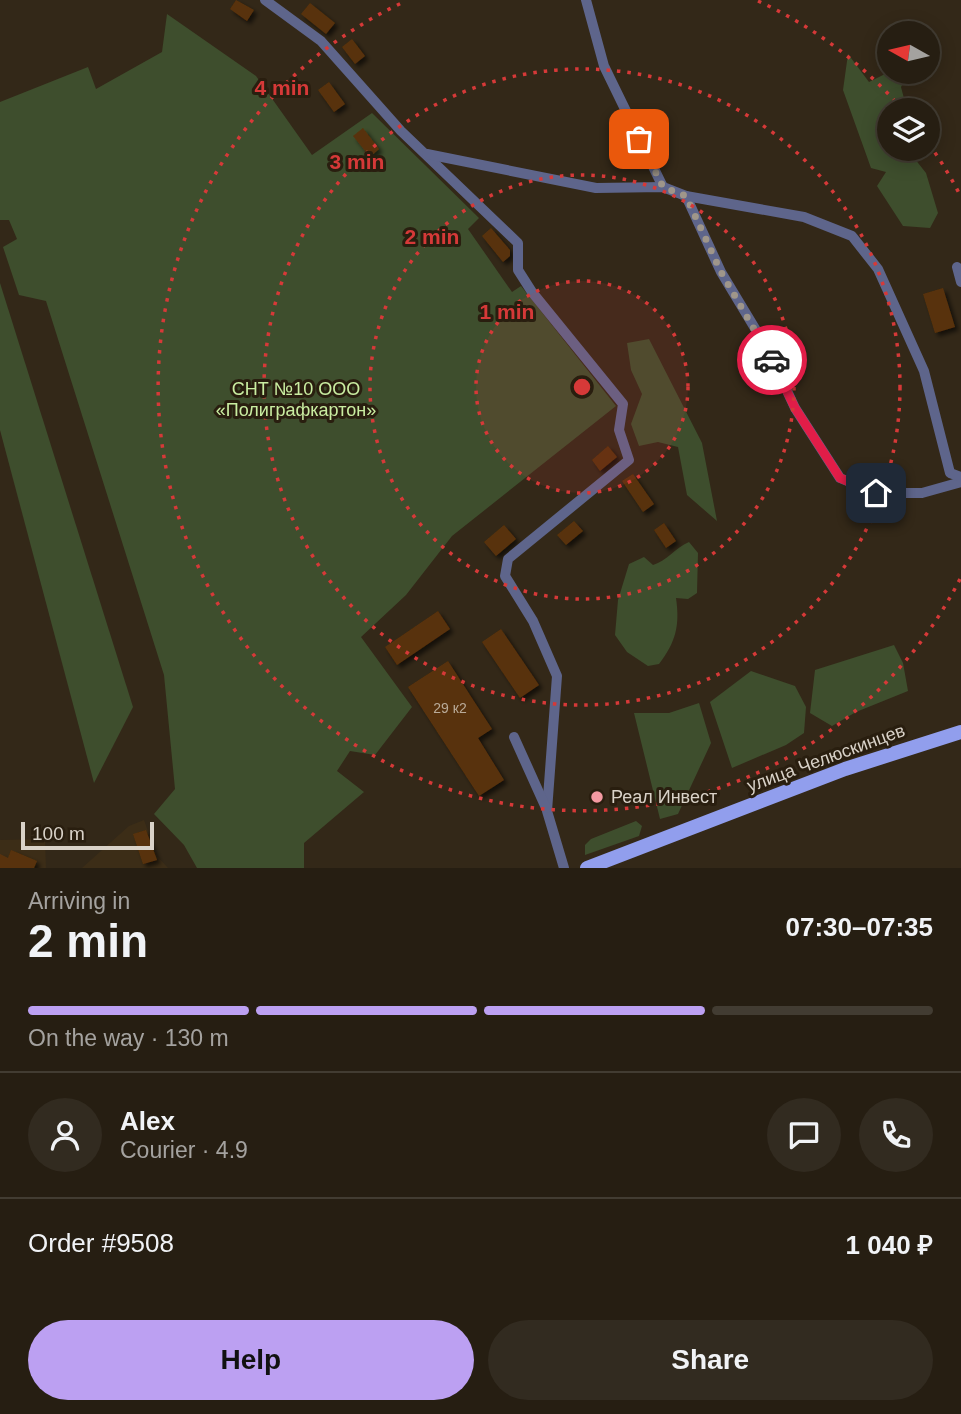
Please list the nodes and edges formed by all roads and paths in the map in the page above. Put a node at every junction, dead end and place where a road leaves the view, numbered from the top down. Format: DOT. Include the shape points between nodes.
graph roads {
  1 [pos="265,0"];
  2 [pos="586,0"];
  3 [pos="427,154"];
  4 [pos="663,187"];
  5 [pos="686,196"];
  6 [pos="957,267"];
  7 [pos="961,282"];
  8 [pos="961,480"];
  9 [pos="961,732"];
  10 [pos="514,737"];
  11 [pos="547,811"];
  12 [pos="564,868"];
  13 [pos="587,868"];
  1 -- 3 [label="street" via="321,41"];
  2 -- 4 [label="street" via="604,66"];
  3 -- 4 [label="street" via="596,188"];
  3 -- 11 [label="street" via="518,243 518,270 532,292 624,404 619,430 629,460 509,559 505,576 533,621 557,676"];
  4 -- 5 [label="street"];
  5 -- 8 [label="street" via="804,217 852,236 878,269 924,371 950,473"];
  5 -- 8 [label="street" via="721,272 768,350 795,408 840,478 876,493 922,493"];
  6 -- 7 [label="street"];
  9 -- 13 [label="main road, улица Челюскинцев" via="845,769"];
  10 -- 11 [label="street"];
  11 -- 12 [label="street"];
}
